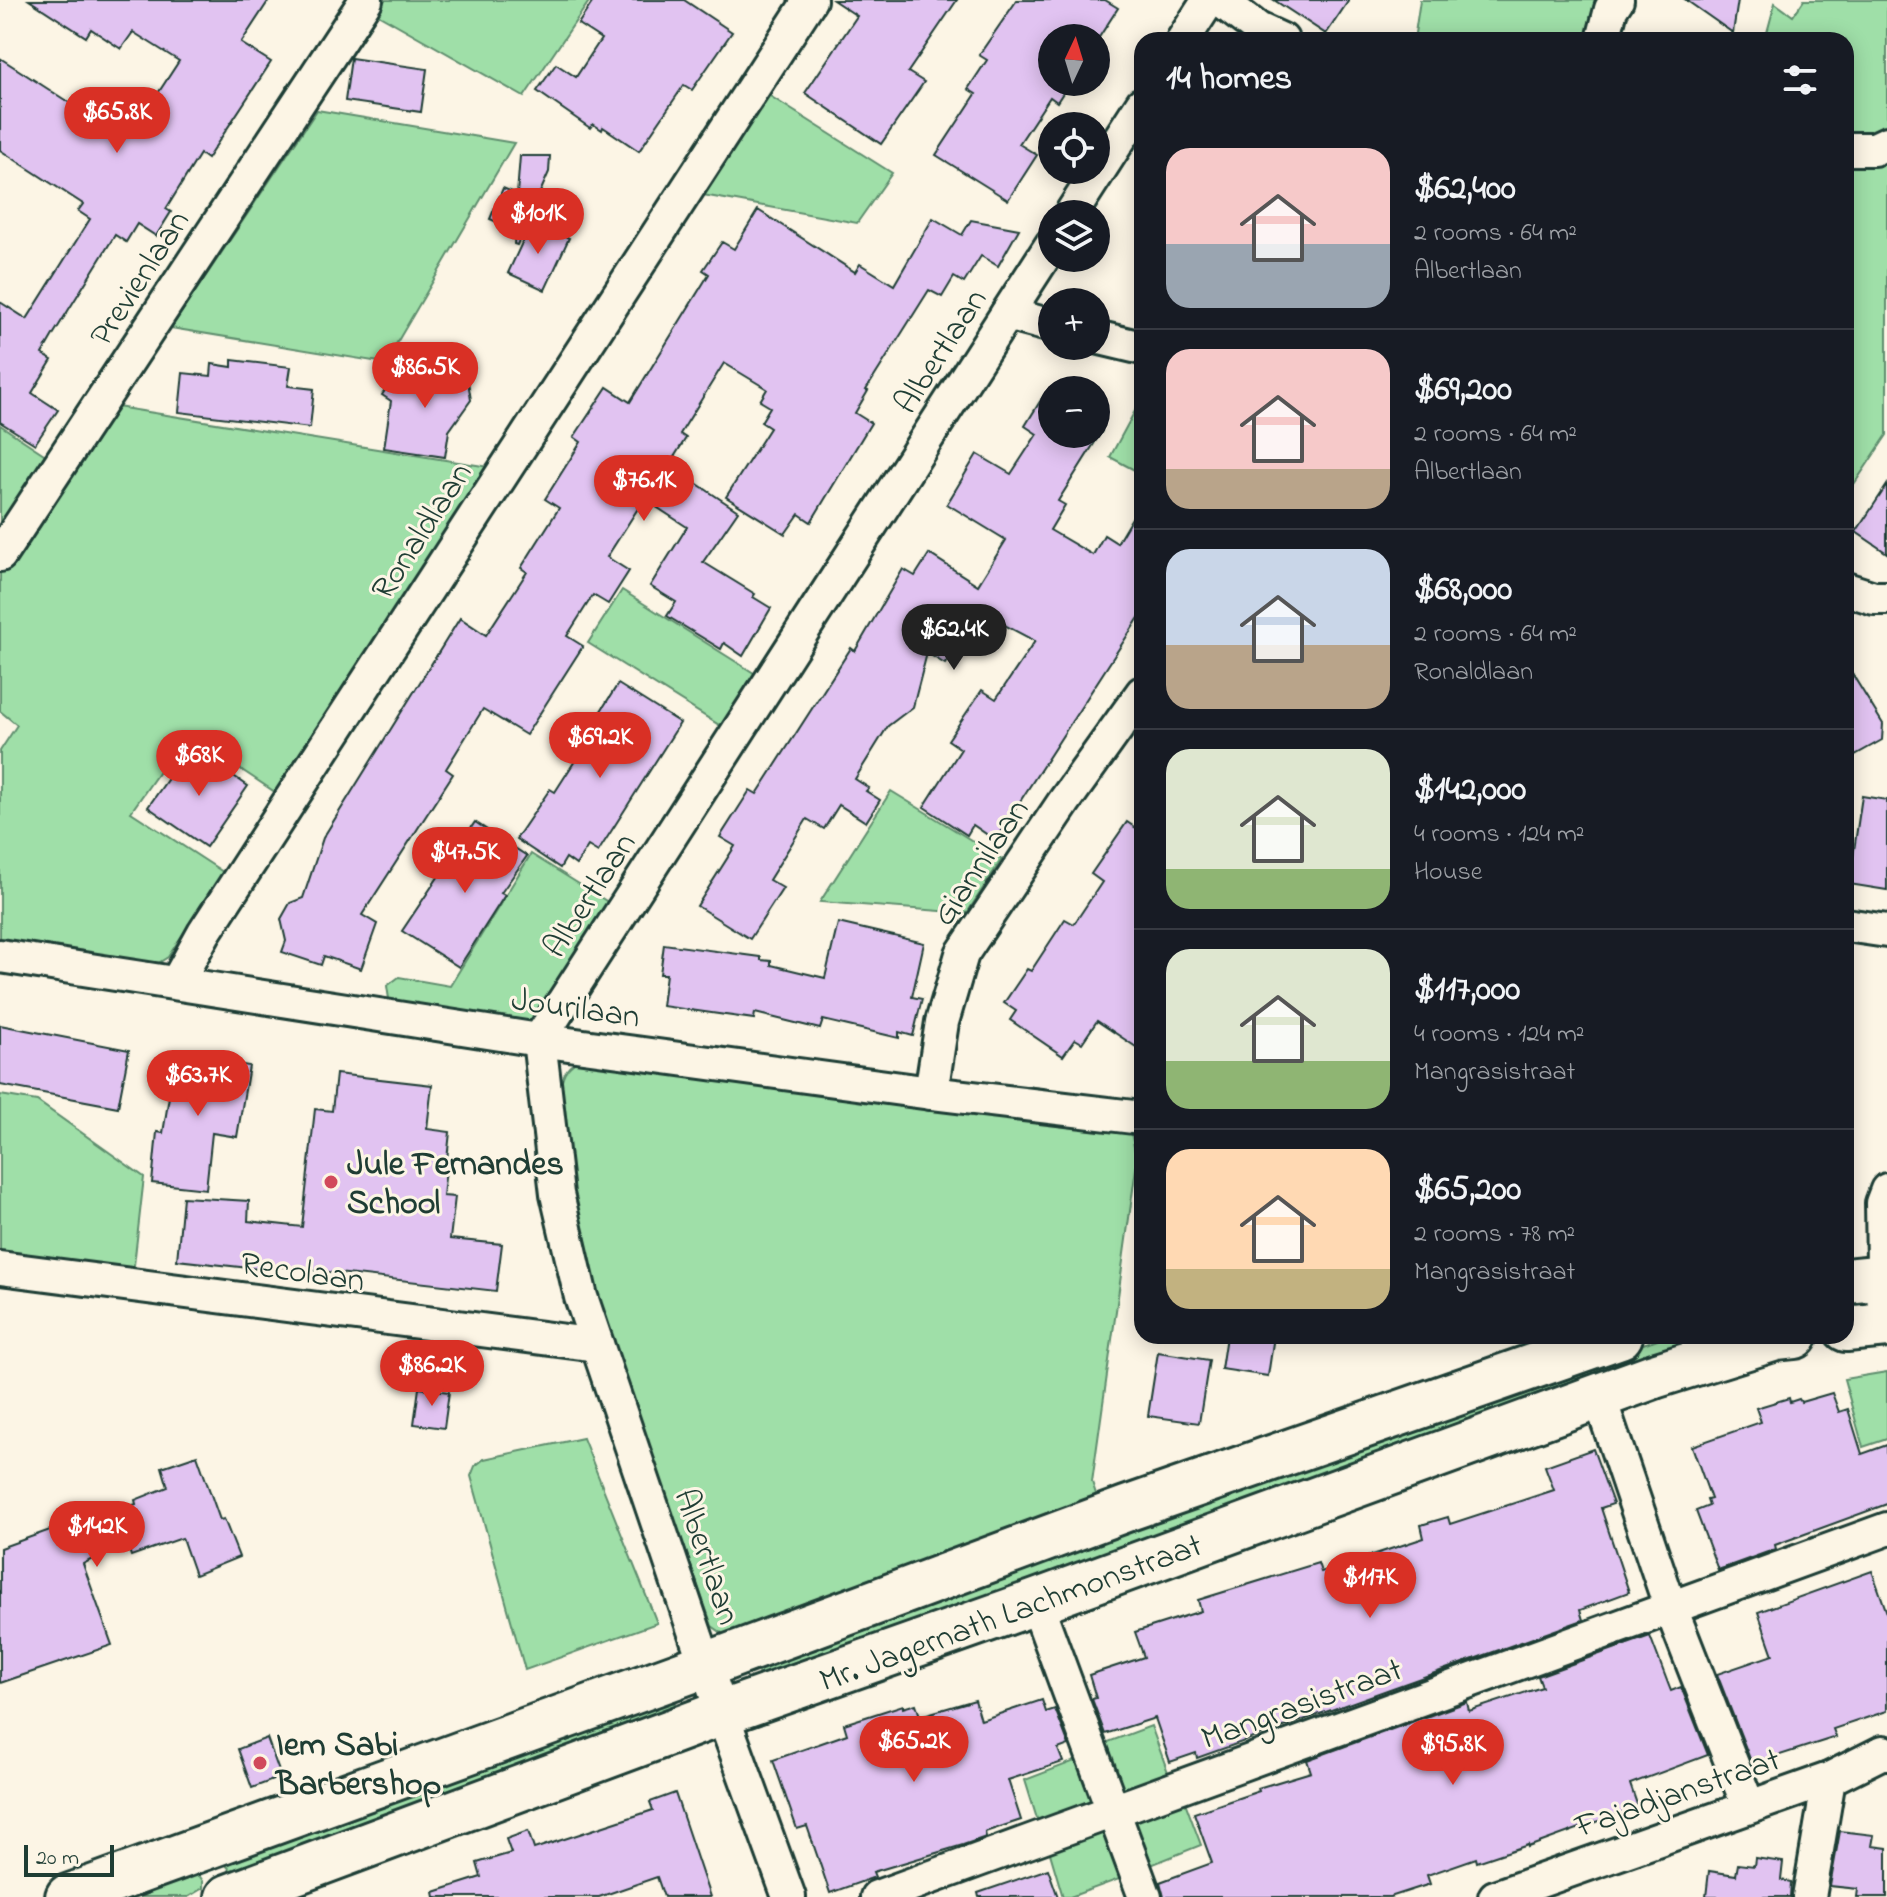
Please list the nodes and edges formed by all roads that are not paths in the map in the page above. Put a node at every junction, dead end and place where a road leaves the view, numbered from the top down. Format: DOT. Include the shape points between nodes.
graph roads {
  1 [pos="366,0"];
  2 [pos="810,0"];
  3 [pos="1209,0"];
  4 [pos="1220,0"];
  5 [pos="1617,0"];
  6 [pos="1188,32"];
  7 [pos="1265,32"];
  8 [pos="1605,32"];
  9 [pos="1134,116"];
  10 [pos="1887,143"];
  11 [pos="1854,149"];
  12 [pos="1080,200"];
  13 [pos="1038,266"];
  14 [pos="1007,314"];
  15 [pos="1038,322"];
  16 [pos="1110,340"];
  17 [pos="1134,346"];
  18 [pos="0,555"];
  19 [pos="1854,592"];
  20 [pos="1887,598"];
  21 [pos="1134,704"];
  22 [pos="1854,926"];
  23 [pos="1887,931"];
  24 [pos="0,956"];
  25 [pos="177,982"];
  26 [pos="539,1040"];
  27 [pos="931,1093"];
  28 [pos="1134,1119"];
  29 [pos="1887,1190"];
  30 [pos="0,1268"];
  31 [pos="1872,1279"];
  32 [pos="1872,1326"];
  33 [pos="1597,1344"];
  34 [pos="1756,1344"];
  35 [pos="597,1345"];
  36 [pos="1599,1396"];
  37 [pos="1887,1529"];
  38 [pos="1036,1602"];
  39 [pos="1670,1606"];
  40 [pos="706,1665"];
  41 [pos="722,1713"];
  42 [pos="1886,1750"];
  43 [pos="1829,1779"];
  44 [pos="1748,1805"];
  45 [pos="1113,1811"];
  46 [pos="202,1849"];
  47 [pos="279,1888"];
  48 [pos="68,1897"];
  49 [pos="221,1897"];
  50 [pos="228,1897"];
  51 [pos="789,1897"];
  52 [pos="877,1897"];
  53 [pos="1145,1897"];
  54 [pos="1495,1897"];
  55 [pos="1809,1897"];
  1 -- 18 [label="street, Previenlaan"];
  2 -- 25 [label="street, Ronaldlaan"];
  3 -- 6 [label="street"];
  4 -- 7 [label="street"];
  5 -- 8 [label="street"];
  9 -- 12 [label="street"];
  10 -- 11 [label="street"];
  13 -- 14 [label="street, Albertlaan"];
  14 -- 15 [label="street"];
  14 -- 26 [label="street, Albertlaan"];
  16 -- 17 [label="street"];
  19 -- 20 [label="street"];
  21 -- 27 [label="street, Giannilaan" via="962,954 942,1022"];
  22 -- 23 [label="street"];
  24 -- 25 [label="street, Jourilaan"];
  25 -- 26 [label="street, Jourilaan"];
  26 -- 27 [label="street, Jourilaan"];
  26 -- 35 [label="street, Albertlaan" via="557,1194"];
  27 -- 28 [label="street, Jourilaan"];
  29 -- 31 [label="street"];
  30 -- 35 [label="street, Recolaan"];
  31 -- 32 [label="street"];
  33 -- 40 [label="main road, Mr. Jagernath Lachmonstraat" via="1126,1509"];
  34 -- 36 [label="main road, Mr. Jagernath Lachmonstraat"];
  35 -- 40 [label="street, Albertlaan"];
  36 -- 38 [label="main road, Mr. Jagernath Lachmonstraat"];
  36 -- 39 [label="street"];
  37 -- 39 [label="street, Mangrasistraat"];
  38 -- 41 [label="main road, Mr. Jagernath Lachmonstraat"];
  38 -- 45 [label="street"];
  39 -- 44 [label="street"];
  39 -- 45 [label="street, Mangrasistraat"];
  40 -- 41 [label="street, Albertlaan"];
  40 -- 46 [label="main road, Mr. Jagernath Lachmonstraat"];
  41 -- 47 [label="main road, Mr. Jagernath Lachmonstraat"];
  41 -- 51 [label="street, Albertlaan"];
  42 -- 43 [label="street, Fajadjanstraat"];
  43 -- 44 [label="street, Fajadjanstraat"];
  43 -- 55 [label="street"];
  44 -- 54 [label="street, Fajadjanstraat"];
  45 -- 52 [label="street, Mangrasistraat"];
  45 -- 53 [label="street"];
  46 -- 48 [label="main road, Mr. Jagernath Lachmonstraat"];
  46 -- 49 [label="main road"];
  47 -- 50 [label="main road, Mr. Jagernath Lachmonstraat"];
}
